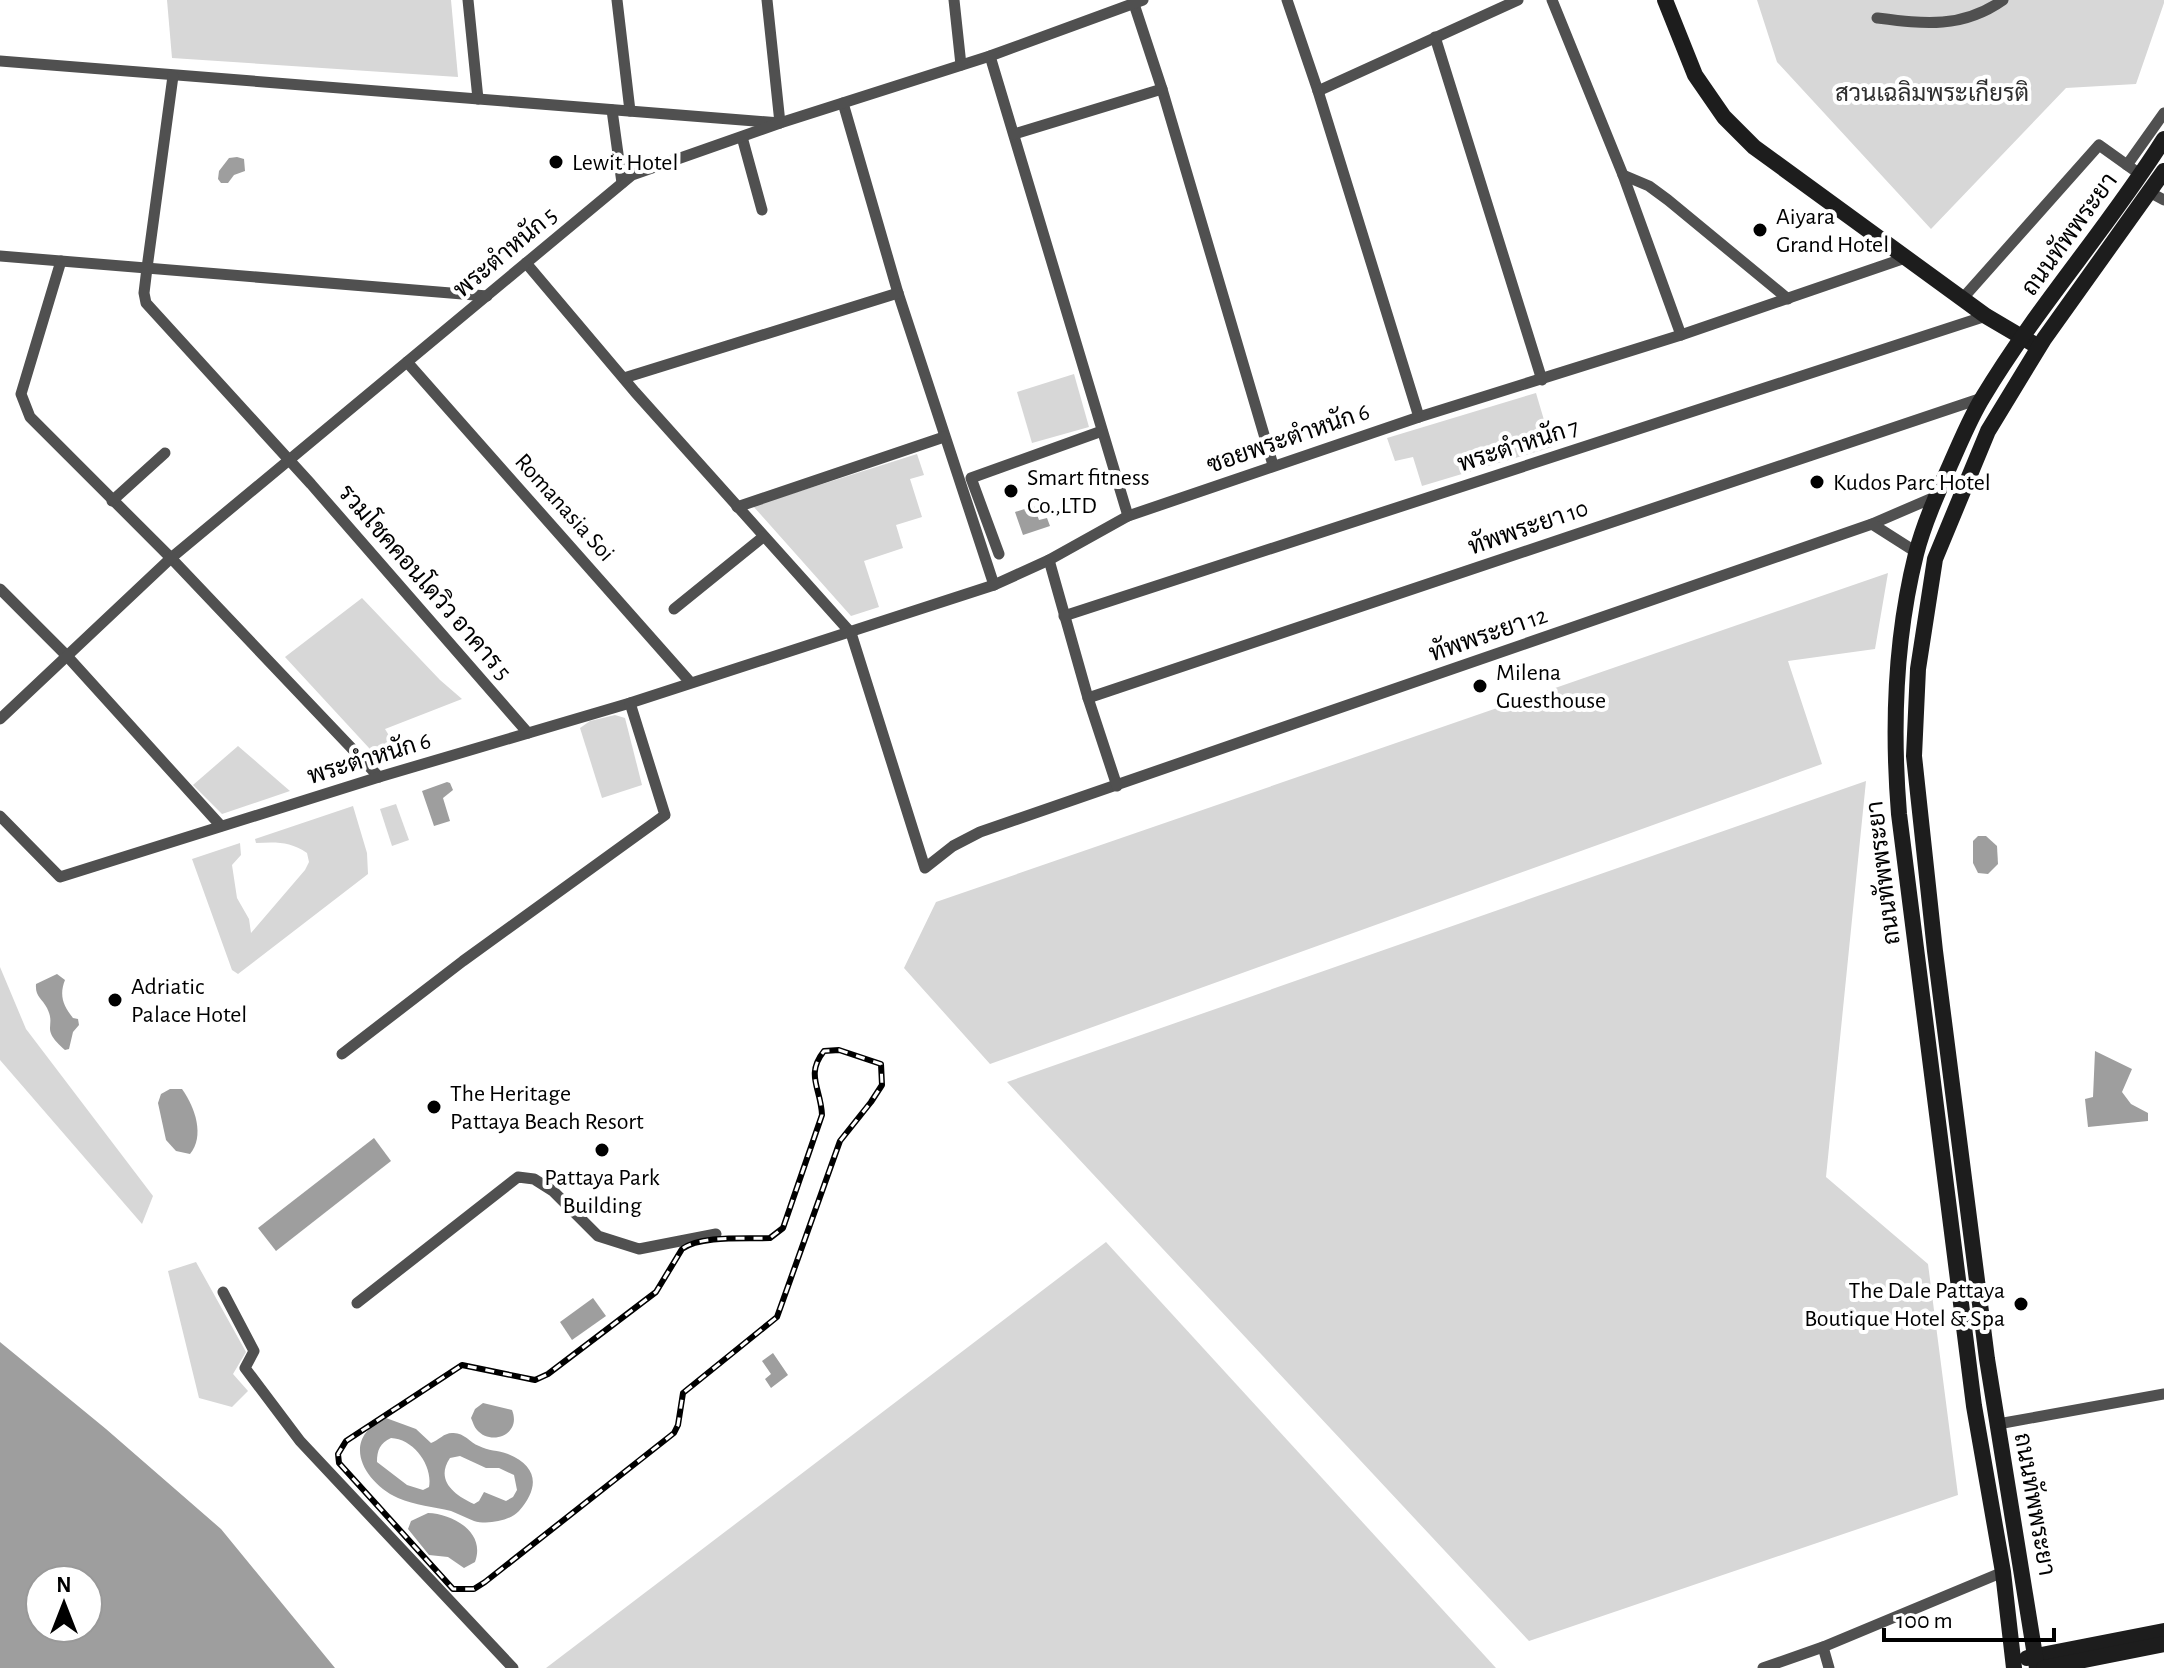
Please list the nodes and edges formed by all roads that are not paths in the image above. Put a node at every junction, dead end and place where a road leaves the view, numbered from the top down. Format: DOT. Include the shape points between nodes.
graph roads {
  1 [pos="468,0"];
  2 [pos="617,0"];
  3 [pos="767,0"];
  4 [pos="954,0"];
  5 [pos="1287,0"];
  6 [pos="1518,0"];
  7 [pos="1552,0"];
  8 [pos="1665,0"];
  9 [pos="2003,0"];
  10 [pos="1136,2"];
  11 [pos="1877,18"];
  12 [pos="1435,37"];
  13 [pos="990,56"];
  14 [pos="0,61"];
  15 [pos="961,65"];
  16 [pos="173,76"];
  17 [pos="1162,89"];
  18 [pos="1318,91"];
  19 [pos="478,99"];
  20 [pos="843,103"];
  21 [pos="612,110"];
  22 [pos="630,111"];
  23 [pos="2164,113"];
  24 [pos="780,123"];
  25 [pos="1014,134"];
  26 [pos="742,137"];
  27 [pos="2164,139"];
  28 [pos="2127,165"];
  29 [pos="2164,171"];
  30 [pos="1623,175"];
  31 [pos="2141,175"];
  32 [pos="622,183"];
  33 [pos="2157,196"];
  34 [pos="762,210"];
  35 [pos="0,256"];
  36 [pos="1908,257"];
  37 [pos="61,261"];
  38 [pos="526,263"];
  39 [pos="147,268"];
  40 [pos="898,293"];
  41 [pos="487,296"];
  42 [pos="1963,298"];
  43 [pos="1788,299"];
  44 [pos="1986,316"];
  45 [pos="1681,335"];
  46 [pos="2022,338"];
  47 [pos="2039,347"];
  48 [pos="407,362"];
  49 [pos="624,378"];
  50 [pos="1542,380"];
  51 [pos="1982,398"];
  52 [pos="1419,417"];
  53 [pos="1969,423"];
  54 [pos="1102,431"];
  55 [pos="1988,431"];
  56 [pos="944,437"];
  57 [pos="165,453"];
  58 [pos="290,460"];
  59 [pos="1273,465"];
  60 [pos="1937,496"];
  61 [pos="112,501"];
  62 [pos="737,507"];
  63 [pos="1128,516"];
  64 [pos="1872,524"];
  65 [pos="763,537"];
  66 [pos="1916,552"];
  67 [pos="999,554"];
  68 [pos="171,558"];
  69 [pos="1049,560"];
  70 [pos="994,585"];
  71 [pos="0,589"];
  72 [pos="674,609"];
  73 [pos="1064,616"];
  74 [pos="851,633"];
  75 [pos="1900,646"];
  76 [pos="1922,648"];
  77 [pos="67,656"];
  78 [pos="1898,668"];
  79 [pos="1918,669"];
  80 [pos="690,682"];
  81 [pos="1088,698"];
  82 [pos="630,703"];
  83 [pos="0,719"];
  84 [pos="528,733"];
  85 [pos="379,777"];
  86 [pos="1117,786"];
  87 [pos="0,816"];
  88 [pos="221,826"];
  89 [pos="1935,951"];
  90 [pos="1917,955"];
  91 [pos="342,1054"];
  92 [pos="716,1234"];
  93 [pos="223,1292"];
  94 [pos="357,1303"];
  95 [pos="2164,1394"];
  96 [pos="1998,1424"];
  97 [pos="2003,1572"];
  98 [pos="2164,1631"];
  99 [pos="2164,1644"];
  100 [pos="1823,1647"];
  101 [pos="2014,1664"];
  102 [pos="2039,1664"];
  103 [pos="513,1668"];
  104 [pos="1763,1668"];
  105 [pos="1829,1668"];
  1 -- 19 [label="street"];
  2 -- 22 [label="street"];
  3 -- 24 [label="street"];
  4 -- 15 [label="street"];
  5 -- 18 [label="street"];
  6 -- 12 [label="street"];
  7 -- 30 [label="street"];
  8 -- 36 [label="main road" via="1695,75 1724,117 1769,159"];
  9 -- 11 [label="street" via="1987,11 1934,25"];
  10 -- 13 [label="street, พระตำหนัก 5"];
  10 -- 17 [label="street"];
  12 -- 18 [label="street"];
  12 -- 50 [label="street"];
  13 -- 15 [label="street, พระตำหนัก 5"];
  13 -- 25 [label="street"];
  14 -- 16 [label="street"];
  15 -- 20 [label="street, พระตำหนัก 5"];
  16 -- 19 [label="street"];
  16 -- 39 [label="street, รวมโชคคอนโดวิว อาคาร 5"];
  17 -- 25 [label="street"];
  17 -- 59 [label="street"];
  18 -- 52 [label="street"];
  19 -- 21 [label="street"];
  20 -- 24 [label="street, พระตำหนัก 5"];
  20 -- 40 [label="street"];
  21 -- 22 [label="street"];
  21 -- 32 [label="street"];
  22 -- 24 [label="street"];
  23 -- 28 [label="street"];
  24 -- 26 [label="street, พระตำหนัก 5"];
  25 -- 54 [label="street"];
  26 -- 32 [label="street, พระตำหนัก 5"];
  26 -- 34 [label="street"];
  27 -- 31 [label="main road, ถนนทัพพระยา"];
  28 -- 31 [label="street"];
  28 -- 42 [label="street" via="2099,145"];
  29 -- 33 [label="main road, ถนนทัพพระยา"];
  30 -- 43 [label="street" via="1668,200"];
  30 -- 45 [label="street"];
  31 -- 46 [label="main road, ถนนทัพพระยา"];
  32 -- 38 [label="street, พระตำหนัก 5"];
  33 -- 47 [label="main road, ถนนทัพพระยา"];
  35 -- 37 [label="street"];
  36 -- 42 [label="main road"];
  36 -- 43 [label="street, ซอยพระตำหนัก 6"];
  37 -- 39 [label="street"];
  37 -- 61 [label="street" via="22,385 22,403"];
  38 -- 41 [label="street, พระตำหนัก 5"];
  38 -- 49 [label="street"];
  39 -- 41 [label="street"];
  39 -- 58 [label="street, รวมโชคคอนโดวิว อาคาร 5" via="144,293 150,310"];
  40 -- 49 [label="street"];
  40 -- 56 [label="street"];
  41 -- 48 [label="street, พระตำหนัก 5"];
  42 -- 44 [label="main road"];
  43 -- 45 [label="street, ซอยพระตำหนัก 6"];
  44 -- 46 [label="main road"];
  44 -- 73 [label="street, พระตำหนัก 7"];
  45 -- 50 [label="street, ซอยพระตำหนัก 6"];
  46 -- 47 [label="main road"];
  46 -- 51 [label="main road, ถนนทัพพระยา"];
  47 -- 55 [label="main road, ถนนทัพพระยา"];
  48 -- 58 [label="street, พระตำหนัก 5"];
  48 -- 80 [label="street, Romanasia Soi"];
  49 -- 62 [label="street"];
  50 -- 52 [label="street, ซอยพระตำหนัก 6"];
  51 -- 53 [label="main road, ถนนทัพพระยา"];
  51 -- 81 [label="street, ทัพพระยา 10"];
  52 -- 59 [label="street, ซอยพระตำหนัก 6"];
  53 -- 55 [label="main road"];
  53 -- 60 [label="main road, ถนนทัพพระยา"];
  54 -- 63 [label="street"];
  54 -- 67 [label="street" via="971,478"];
  55 -- 76 [label="main road, ถนนทัพพระยา" via="1935,559"];
  56 -- 62 [label="street"];
  56 -- 70 [label="street"];
  57 -- 61 [label="street"];
  58 -- 68 [label="street, พระตำหนัก 5"];
  58 -- 84 [label="street, รวมโชคคอนโดวิว อาคาร 5"];
  59 -- 63 [label="street, ซอยพระตำหนัก 6"];
  60 -- 64 [label="street, ทัพพระยา 12"];
  60 -- 66 [label="main road, ถนนทัพพระยา"];
  61 -- 68 [label="street"];
  62 -- 65 [label="street"];
  63 -- 69 [label="street, ซอยพระตำหนัก 6"];
  64 -- 66 [label="street"];
  64 -- 86 [label="street, ทัพพระยา 12"];
  65 -- 72 [label="street"];
  65 -- 74 [label="street"];
  66 -- 75 [label="main road, ถนนทัพพระยา"];
  68 -- 77 [label="street, พระตำหนัก 5"];
  68 -- 85 [label="street"];
  69 -- 70 [label="street, ซอยพระตำหนัก 6"];
  69 -- 73 [label="street"];
  70 -- 74 [label="street, ซอยพระตำหนัก 6"];
  71 -- 77 [label="street"];
  73 -- 81 [label="street"];
  74 -- 80 [label="street, ซอยพระตำหนัก 6"];
  74 -- 86 [label="street, ทัพพระยา 12" via="925,868 980,832"];
  75 -- 76 [label="main road"];
  75 -- 78 [label="main road, ถนนทัพพระยา"];
  76 -- 79 [label="main road, ถนนทัพพระยา"];
  77 -- 83 [label="street, พระตำหนัก 5"];
  77 -- 88 [label="street"];
  78 -- 79 [label="main road"];
  78 -- 90 [label="main road, ถนนทัพพระยา" via="1895,756"];
  79 -- 89 [label="main road, ถนนทัพพระยา" via="1914,756"];
  80 -- 82 [label="street, พระตำหนัก 6"];
  81 -- 86 [label="street"];
  82 -- 84 [label="street, พระตำหนัก 6"];
  82 -- 91 [label="street" via="665,815"];
  84 -- 85 [label="street, พระตำหนัก 6"];
  85 -- 88 [label="street, พระตำหนัก 6"];
  87 -- 88 [label="street, พระตำหนัก 6" via="60,877"];
  89 -- 90 [label="main road"];
  89 -- 96 [label="main road, ถนนทัพพระยา"];
  90 -- 97 [label="main road, ถนนทัพพระยา" via="1974,1406"];
  92 -- 94 [label="street" via="639,1249 598,1236 553,1191 534,1179 518,1177"];
  93 -- 103 [label="street" via="254,1351 245,1368 300,1441"];
  95 -- 96 [label="street"];
  96 -- 102 [label="main road, ถนนทัพพระยา"];
  97 -- 100 [label="street"];
  97 -- 101 [label="main road, ถนนทัพพระยา"];
  98 -- 102 [label="main road"];
  99 -- 102 [label="main road"];
  100 -- 104 [label="street"];
  100 -- 105 [label="street"];
  101 -- 102 [label="main road"];
}
